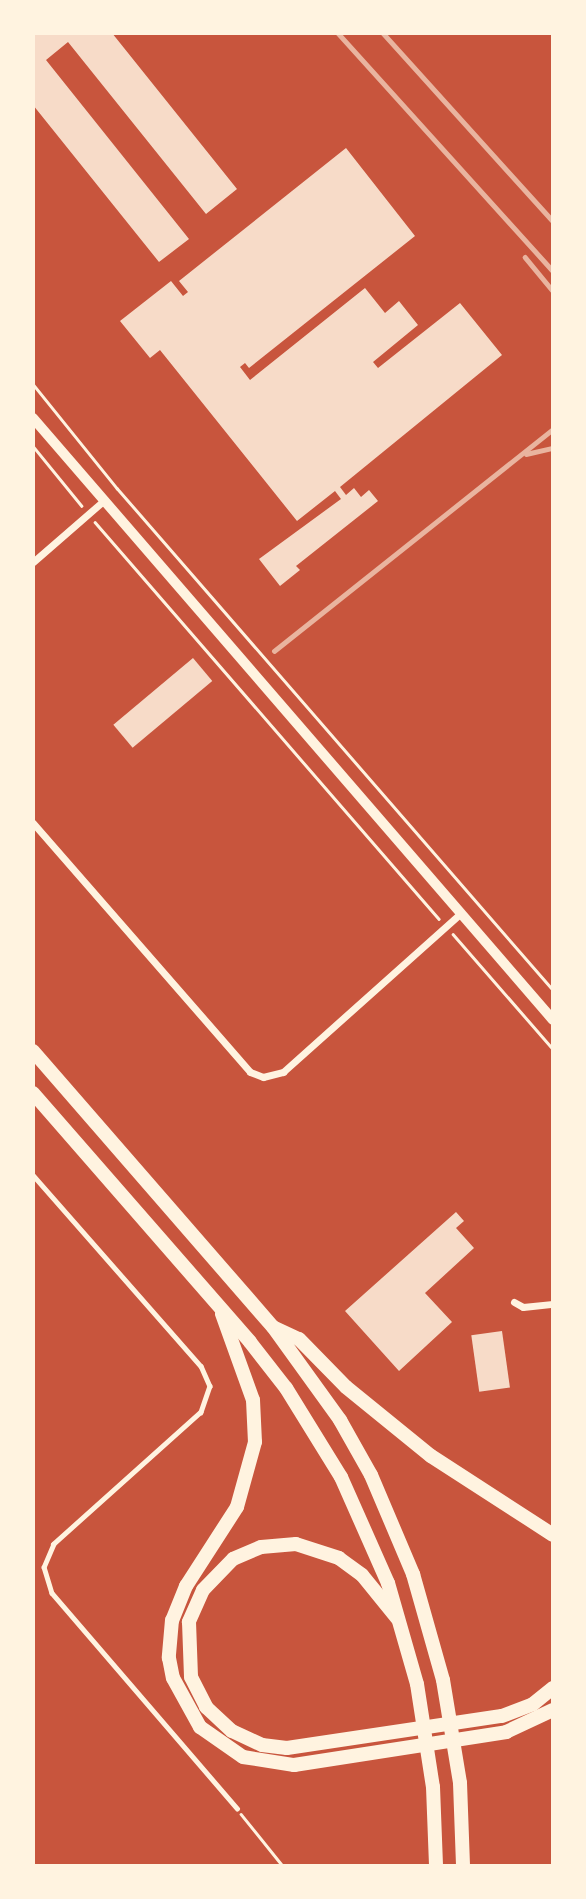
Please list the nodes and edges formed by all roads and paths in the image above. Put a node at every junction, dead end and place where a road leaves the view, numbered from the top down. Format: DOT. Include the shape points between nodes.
graph roads {
  1 [pos="33,384"];
  2 [pos="33,418"];
  3 [pos="33,446"];
  4 [pos="102,502"];
  5 [pos="79,504"];
  6 [pos="98,526"];
  7 [pos="33,562"];
  8 [pos="33,823"];
  9 [pos="460,914"];
  10 [pos="439,918"];
  11 [pos="459,942"];
  12 [pos="553,990"];
  13 [pos="553,1003"];
  14 [pos="544,1011"];
  15 [pos="553,1020"];
  16 [pos="553,1049"];
  17 [pos="33,1051"];
  18 [pos="33,1093"];
  19 [pos="33,1175"];
  20 [pos="514,1302"];
  21 [pos="553,1304"];
  22 [pos="219,1306"];
  23 [pos="273,1327"];
  24 [pos="553,1535"];
  25 [pos="401,1621"];
  26 [pos="553,1688"];
  27 [pos="553,1710"];
  28 [pos="237,1808"];
  29 [pos="283,1866"];
  30 [pos="436,1866"];
  31 [pos="463,1866"];
  1 -- 12 [label="path" via="117,488"];
  2 -- 4 [label="street"];
  3 -- 5 [label="path"];
  4 -- 7 [label="street"];
  4 -- 9 [label="street"];
  6 -- 10 [label="path"];
  8 -- 9 [label="street" via="250,1072 263,1077 283,1072"];
  9 -- 14 [label="street"];
  11 -- 16 [label="path"];
  13 -- 14 [label="street"];
  14 -- 15 [label="street"];
  17 -- 23 [label="highway"];
  18 -- 22 [label="highway"];
  19 -- 28 [label="lane" via="201,1366 210,1386 201,1412 54,1544 44,1567 52,1593"];
  20 -- 21 [label="street" via="523,1307"];
  22 -- 25 [label="highway" via="317,1434 363,1522"];
  22 -- 27 [label="highway" via="253,1400 255,1442 237,1507 186,1586 172,1620 169,1658 181,1698 212,1739 261,1763 315,1763 472,1738 524,1726"];
  23 -- 24 [label="highway" via="299,1339 346,1387 431,1456"];
  23 -- 31 [label="highway" via="359,1453 413,1574 454,1733"];
  25 -- 26 [label="highway" via="362,1575 340,1558 296,1544 261,1547 233,1559 203,1590 189,1622 187,1661 206,1707 232,1731 252,1742 300,1748 520,1711"];
  25 -- 30 [label="highway" via="426,1736"];
  28 -- 29 [label="path"];
}
